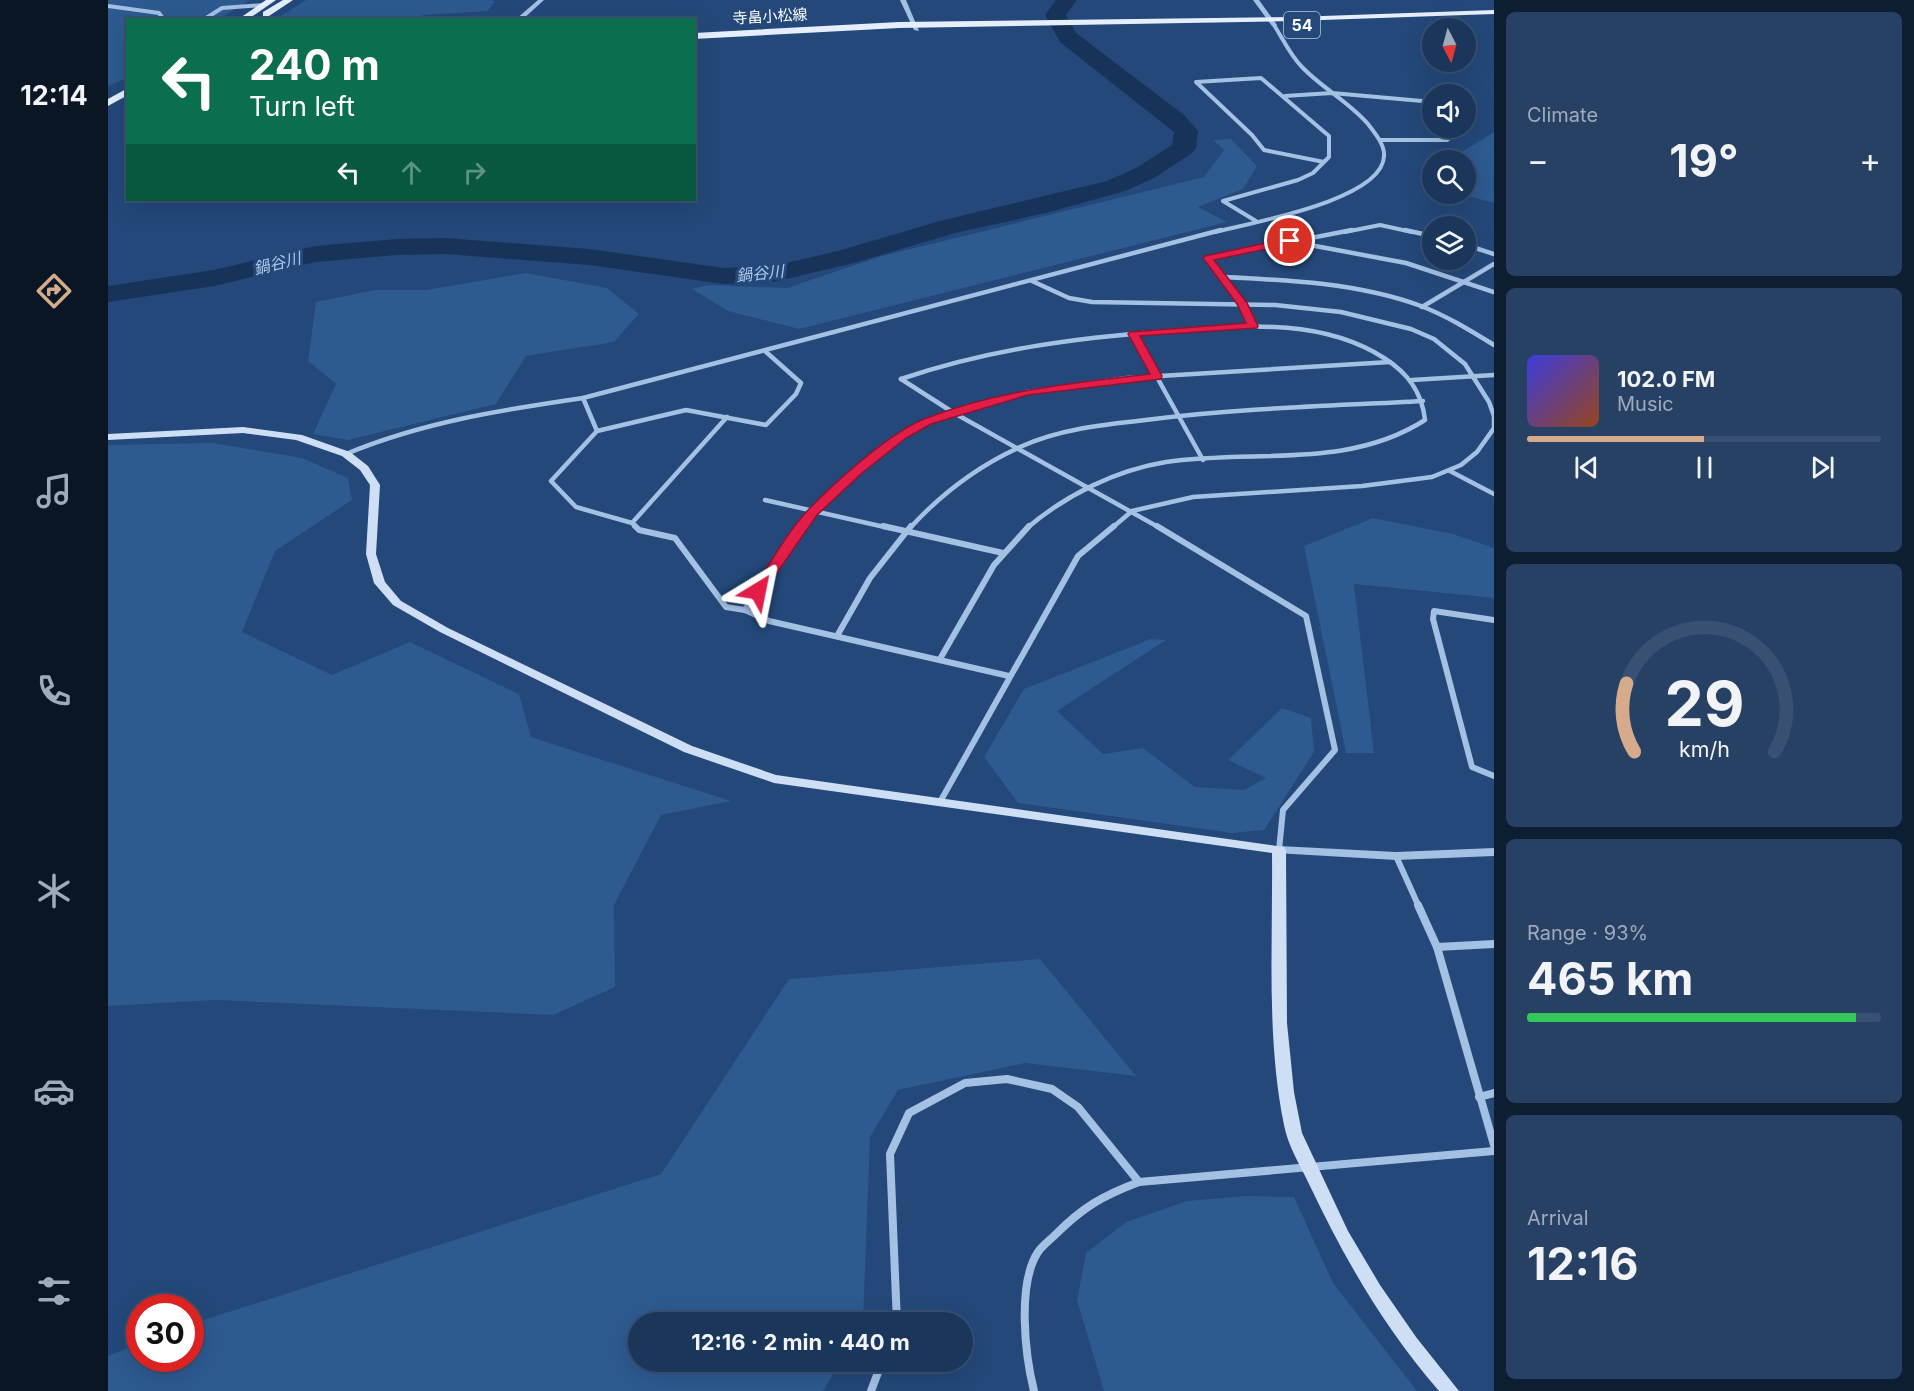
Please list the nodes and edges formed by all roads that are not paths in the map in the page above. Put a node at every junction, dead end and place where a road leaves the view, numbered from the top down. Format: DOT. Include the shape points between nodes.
graph roads {
  1 [pos="273,0"];
  2 [pos="289,0"];
  3 [pos="541,0"];
  4 [pos="903,0"];
  5 [pos="1256,0"];
  6 [pos="264,5"];
  7 [pos="108,6"];
  8 [pos="1494,12"];
  9 [pos="163,18"];
  10 [pos="206,18"];
  11 [pos="244,18"];
  12 [pos="261,18"];
  13 [pos="520,18"];
  14 [pos="1494,18"];
  15 [pos="1271,22"];
  16 [pos="916,27"];
  17 [pos="696,36"];
  18 [pos="696,41"];
  19 [pos="126,92"];
  20 [pos="1332,93"];
  21 [pos="1285,96"];
  22 [pos="1422,101"];
  23 [pos="109,102"];
  24 [pos="126,103"];
  25 [pos="108,115"];
  26 [pos="1449,138"];
  27 [pos="1381,140"];
  28 [pos="1324,162"];
  29 [pos="1256,220"];
  30 [pos="1422,234"];
  31 [pos="1290,241"];
  32 [pos="1476,248"];
  33 [pos="1494,254"];
  34 [pos="1494,264"];
  35 [pos="1222,277"];
  36 [pos="1031,280"];
  37 [pos="1464,281"];
  38 [pos="1494,292"];
  39 [pos="1242,303"];
  40 [pos="1422,307"];
  41 [pos="1253,326"];
  42 [pos="1133,334"];
  43 [pos="1494,345"];
  44 [pos="765,351"];
  45 [pos="1390,362"];
  46 [pos="1494,375"];
  47 [pos="1157,376"];
  48 [pos="1474,377"];
  49 [pos="1412,380"];
  50 [pos="583,398"];
  51 [pos="1423,401"];
  52 [pos="954,413"];
  53 [pos="1178,416"];
  54 [pos="727,417"];
  55 [pos="597,431"];
  56 [pos="108,437"];
  57 [pos="1018,448"];
  58 [pos="346,454"];
  59 [pos="1203,460"];
  60 [pos="1450,471"];
  61 [pos="1088,489"];
  62 [pos="1493,493"];
  63 [pos="765,500"];
  64 [pos="1132,511"];
  65 [pos="812,512"];
  66 [pos="632,523"];
  67 [pos="906,533"];
  68 [pos="1003,553"];
  69 [pos="745,610"];
  70 [pos="1494,620"];
  71 [pos="837,636"];
  72 [pos="940,659"];
  73 [pos="1009,676"];
  74 [pos="1494,776"];
  75 [pos="940,802"];
  76 [pos="1279,850"];
  77 [pos="1494,852"];
  78 [pos="1396,856"];
  79 [pos="1494,944"];
  80 [pos="1437,947"];
  81 [pos="1494,1093"];
  82 [pos="1479,1097"];
  83 [pos="1494,1145"];
  84 [pos="1494,1151"];
  85 [pos="1309,1166"];
  86 [pos="1139,1182"];
  87 [pos="897,1312"];
  88 [pos="878,1372"];
  89 [pos="871,1391"];
  90 [pos="1034,1391"];
  91 [pos="1450,1391"];
  1 -- 6 [label="main road"];
  2 -- 12 [label="main road"];
  3 -- 13 [label="street"];
  4 -- 16 [label="street"];
  5 -- 15 [label="street"];
  6 -- 10 [label="street" via="222,8"];
  6 -- 11 [label="main road"];
  7 -- 9 [label="street" via="159,13"];
  8 -- 15 [label="main road, 寺畠小松線 / 54"];
  14 -- 15 [label="main road, 寺畠小松線 / 54"];
  15 -- 16 [label="main road, 寺畠小松線 / 54"];
  15 -- 20 [label="street" via="1302,66"];
  16 -- 17 [label="main road, 寺畠小松線 / 54"];
  16 -- 18 [label="main road, 寺畠小松線 / 54"];
  19 -- 23 [label="main road"];
  20 -- 21 [label="street"];
  20 -- 22 [label="street"];
  20 -- 27 [label="street" via="1367,122"];
  21 -- 28 [label="street" via="1329,136 1329,157"];
  21 -- 28 [label="street" via="1260,78 1196,81 1264,150"];
  23 -- 24 [label="main road"];
  24 -- 25 [label="main road"];
  26 -- 27 [label="street"];
  27 -- 29 [label="street" via="1385,155 1381,171 1363,186 1335,199"];
  28 -- 29 [label="street" via="1298,180 1223,201"];
  29 -- 36 [label="street"];
  30 -- 31 [label="street" via="1380,225"];
  31 -- 35 [label="street" via="1208,258"];
  31 -- 37 [label="street" via="1406,263"];
  32 -- 33 [label="street"];
  34 -- 37 [label="street"];
  35 -- 39 [label="street"];
  35 -- 40 [label="street" via="1329,284"];
  36 -- 39 [label="street" via="1069,298 1102,304"];
  36 -- 44 [label="street"];
  37 -- 38 [label="street"];
  37 -- 40 [label="street"];
  39 -- 41 [label="street"];
  39 -- 48 [label="street" via="1341,312 1411,329 1434,339 1465,364"];
  40 -- 43 [label="street"];
  41 -- 42 [label="street"];
  41 -- 45 [label="street" via="1288,327 1328,335 1367,346"];
  42 -- 47 [label="street"];
  42 -- 52 [label="street" via="1017,347 972,356 902,379"];
  44 -- 50 [label="street"];
  44 -- 54 [label="street" via="801,383 796,394 766,425"];
  45 -- 47 [label="street"];
  45 -- 49 [label="street"];
  46 -- 48 [label="street"];
  47 -- 52 [label="street" via="1027,392"];
  47 -- 53 [label="street"];
  48 -- 49 [label="street"];
  48 -- 60 [label="street" via="1489,402 1494,428 1477,452"];
  49 -- 51 [label="street"];
  50 -- 55 [label="street"];
  50 -- 58 [label="street" via="478,413 382,439"];
  51 -- 53 [label="street"];
  51 -- 59 [label="street" via="1425,420 1405,434 1361,448 1325,454"];
  52 -- 57 [label="street"];
  52 -- 65 [label="street" via="902,436"];
  53 -- 57 [label="street" via="1079,428"];
  53 -- 59 [label="street"];
  54 -- 55 [label="street" via="686,410"];
  54 -- 66 [label="street"];
  55 -- 66 [label="street" via="551,481 576,507"];
  56 -- 58 [label="main road" via="243,430 298,437"];
  57 -- 61 [label="street"];
  57 -- 67 [label="street" via="957,484"];
  58 -- 75 [label="main road" via="364,468 375,485 371,554 380,583 397,603 444,630 688,749 774,779"];
  59 -- 61 [label="street" via="1137,470"];
  60 -- 62 [label="street"];
  60 -- 64 [label="street" via="1362,486 1193,497"];
  61 -- 64 [label="street"];
  61 -- 68 [label="street" via="1050,508"];
  63 -- 65 [label="street"];
  64 -- 73 [label="street" via="1078,556"];
  64 -- 76 [label="street" via="1306,616 1335,750 1283,810"];
  65 -- 67 [label="street"];
  65 -- 69 [label="street"];
  66 -- 69 [label="street" via="639,530 675,538 726,607"];
  67 -- 68 [label="street"];
  67 -- 71 [label="street" via="851,608"];
  68 -- 72 [label="street"];
  69 -- 71 [label="street" via="769,621"];
  70 -- 74 [label="street" via="1434,611 1432,619 1472,767"];
  71 -- 72 [label="street"];
  72 -- 73 [label="street"];
  73 -- 75 [label="street"];
  75 -- 76 [label="main road"];
  76 -- 78 [label="street"];
  76 -- 85 [label="main road" via="1280,1037 1293,1130"];
  77 -- 78 [label="street"];
  78 -- 80 [label="street"];
  79 -- 80 [label="street"];
  80 -- 82 [label="street"];
  81 -- 82 [label="street"];
  82 -- 83 [label="street"];
  84 -- 85 [label="street"];
  85 -- 86 [label="street"];
  85 -- 91 [label="main road" via="1359,1267 1418,1356"];
  86 -- 87 [label="street" via="1078,1107 1052,1089 1007,1079 965,1083 909,1113 890,1154"];
  86 -- 90 [label="street" via="1104,1195 1082,1210 1038,1252 1025,1294 1026,1361"];
  88 -- 89 [label="street"];
}
